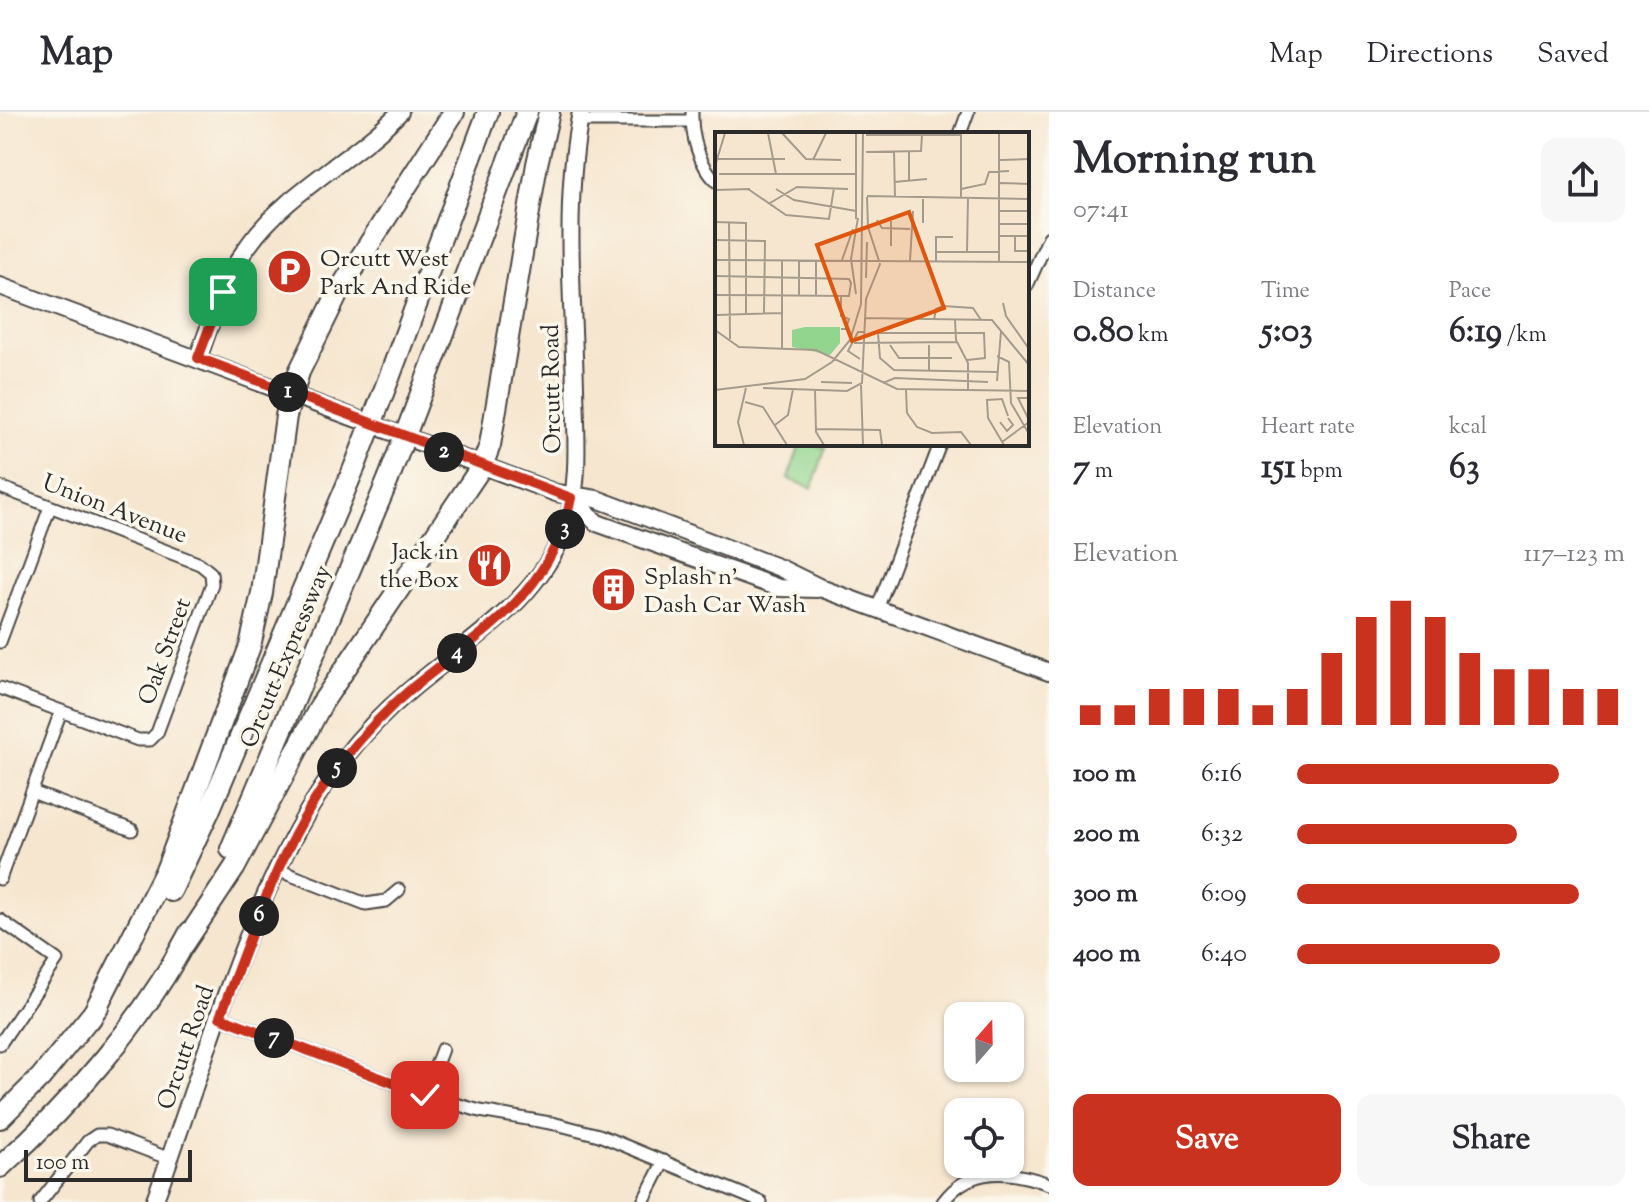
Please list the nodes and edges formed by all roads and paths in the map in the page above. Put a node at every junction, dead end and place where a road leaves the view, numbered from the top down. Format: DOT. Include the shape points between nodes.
graph roads {
  1 [pos="400,112"];
  2 [pos="454,112"];
  3 [pos="488,112"];
  4 [pos="527,112"];
  5 [pos="549,112"];
  6 [pos="968,112"];
  7 [pos="580,116"];
  8 [pos="692,116"];
  9 [pos="961,132"];
  10 [pos="715,180"];
  11 [pos="1049,237"];
  12 [pos="1029,282"];
  13 [pos="0,286"];
  14 [pos="198,358"];
  15 [pos="291,394"];
  16 [pos="939,446"];
  17 [pos="482,466"];
  18 [pos="0,487"];
  19 [pos="571,498"];
  20 [pos="50,507"];
  21 [pos="211,573"];
  22 [pos="877,609"];
  23 [pos="0,642"];
  24 [pos="1049,672"];
  25 [pos="0,688"];
  26 [pos="61,711"];
  27 [pos="32,792"];
  28 [pos="132,830"];
  29 [pos="278,870"];
  30 [pos="0,879"];
  31 [pos="399,890"];
  32 [pos="0,920"];
  33 [pos="184,944"];
  34 [pos="220,1017"];
  35 [pos="91,1018"];
  36 [pos="0,1044"];
  37 [pos="442,1049"];
  38 [pos="425,1095"];
  39 [pos="0,1118"];
  40 [pos="170,1159"];
  41 [pos="664,1161"];
  42 [pos="0,1167"];
  43 [pos="1049,1184"];
  44 [pos="40,1202"];
  45 [pos="154,1202"];
  46 [pos="643,1202"];
  47 [pos="761,1202"];
  48 [pos="943,1202"];
  1 -- 14 [label="street" via="287,205 248,245"];
  2 -- 15 [label="highway" via="323,317"];
  3 -- 35 [label="highway, Orcutt Expressway, bridge" via="355,466 175,882"];
  4 -- 33 [label="highway, Orcutt Expressway, bridge" via="388,480 225,864"];
  5 -- 17 [label="highway"];
  6 -- 9 [label="street"];
  7 -- 8 [label="street"];
  7 -- 19 [label="street, Orcutt Road" via="572,192 577,467"];
  8 -- 10 [label="street" via="704,167"];
  11 -- 12 [label="street"];
  13 -- 14 [label="street"];
  14 -- 15 [label="street"];
  15 -- 17 [label="street"];
  15 -- 35 [label="highway" via="250,646 167,868"];
  16 -- 22 [label="street"];
  17 -- 19 [label="street"];
  17 -- 33 [label="highway" via="322,703 235,867"];
  18 -- 20 [label="street, Union Avenue"];
  19 -- 22 [label="street" via="597,499"];
  19 -- 29 [label="street, Orcutt Road" via="565,529 519,602 410,690 365,734 310,807"];
  20 -- 21 [label="street, Union Avenue" via="200,564"];
  20 -- 23 [label="street"];
  21 -- 26 [label="street, Oak Street" via="202,616 150,740"];
  22 -- 24 [label="street"];
  25 -- 26 [label="street"];
  26 -- 27 [label="street"];
  27 -- 28 [label="street"];
  27 -- 30 [label="street"];
  29 -- 31 [label="street" via="366,904 386,901"];
  29 -- 34 [label="street, Orcutt Road"];
  32 -- 36 [label="street" via="57,960"];
  33 -- 42 [label="highway, Orcutt Expressway" via="109,1052"];
  34 -- 38 [label="street"];
  34 -- 40 [label="street, Orcutt Road"];
  35 -- 39 [label="highway, Orcutt Expressway"];
  37 -- 38 [label="street"];
  38 -- 41 [label="street" via="599,1135"];
  40 -- 44 [label="street" via="97,1135"];
  40 -- 45 [label="street, Orcutt Road"];
  41 -- 46 [label="street"];
  41 -- 47 [label="street"];
  43 -- 48 [label="street" via="994,1171 972,1178"];
}
